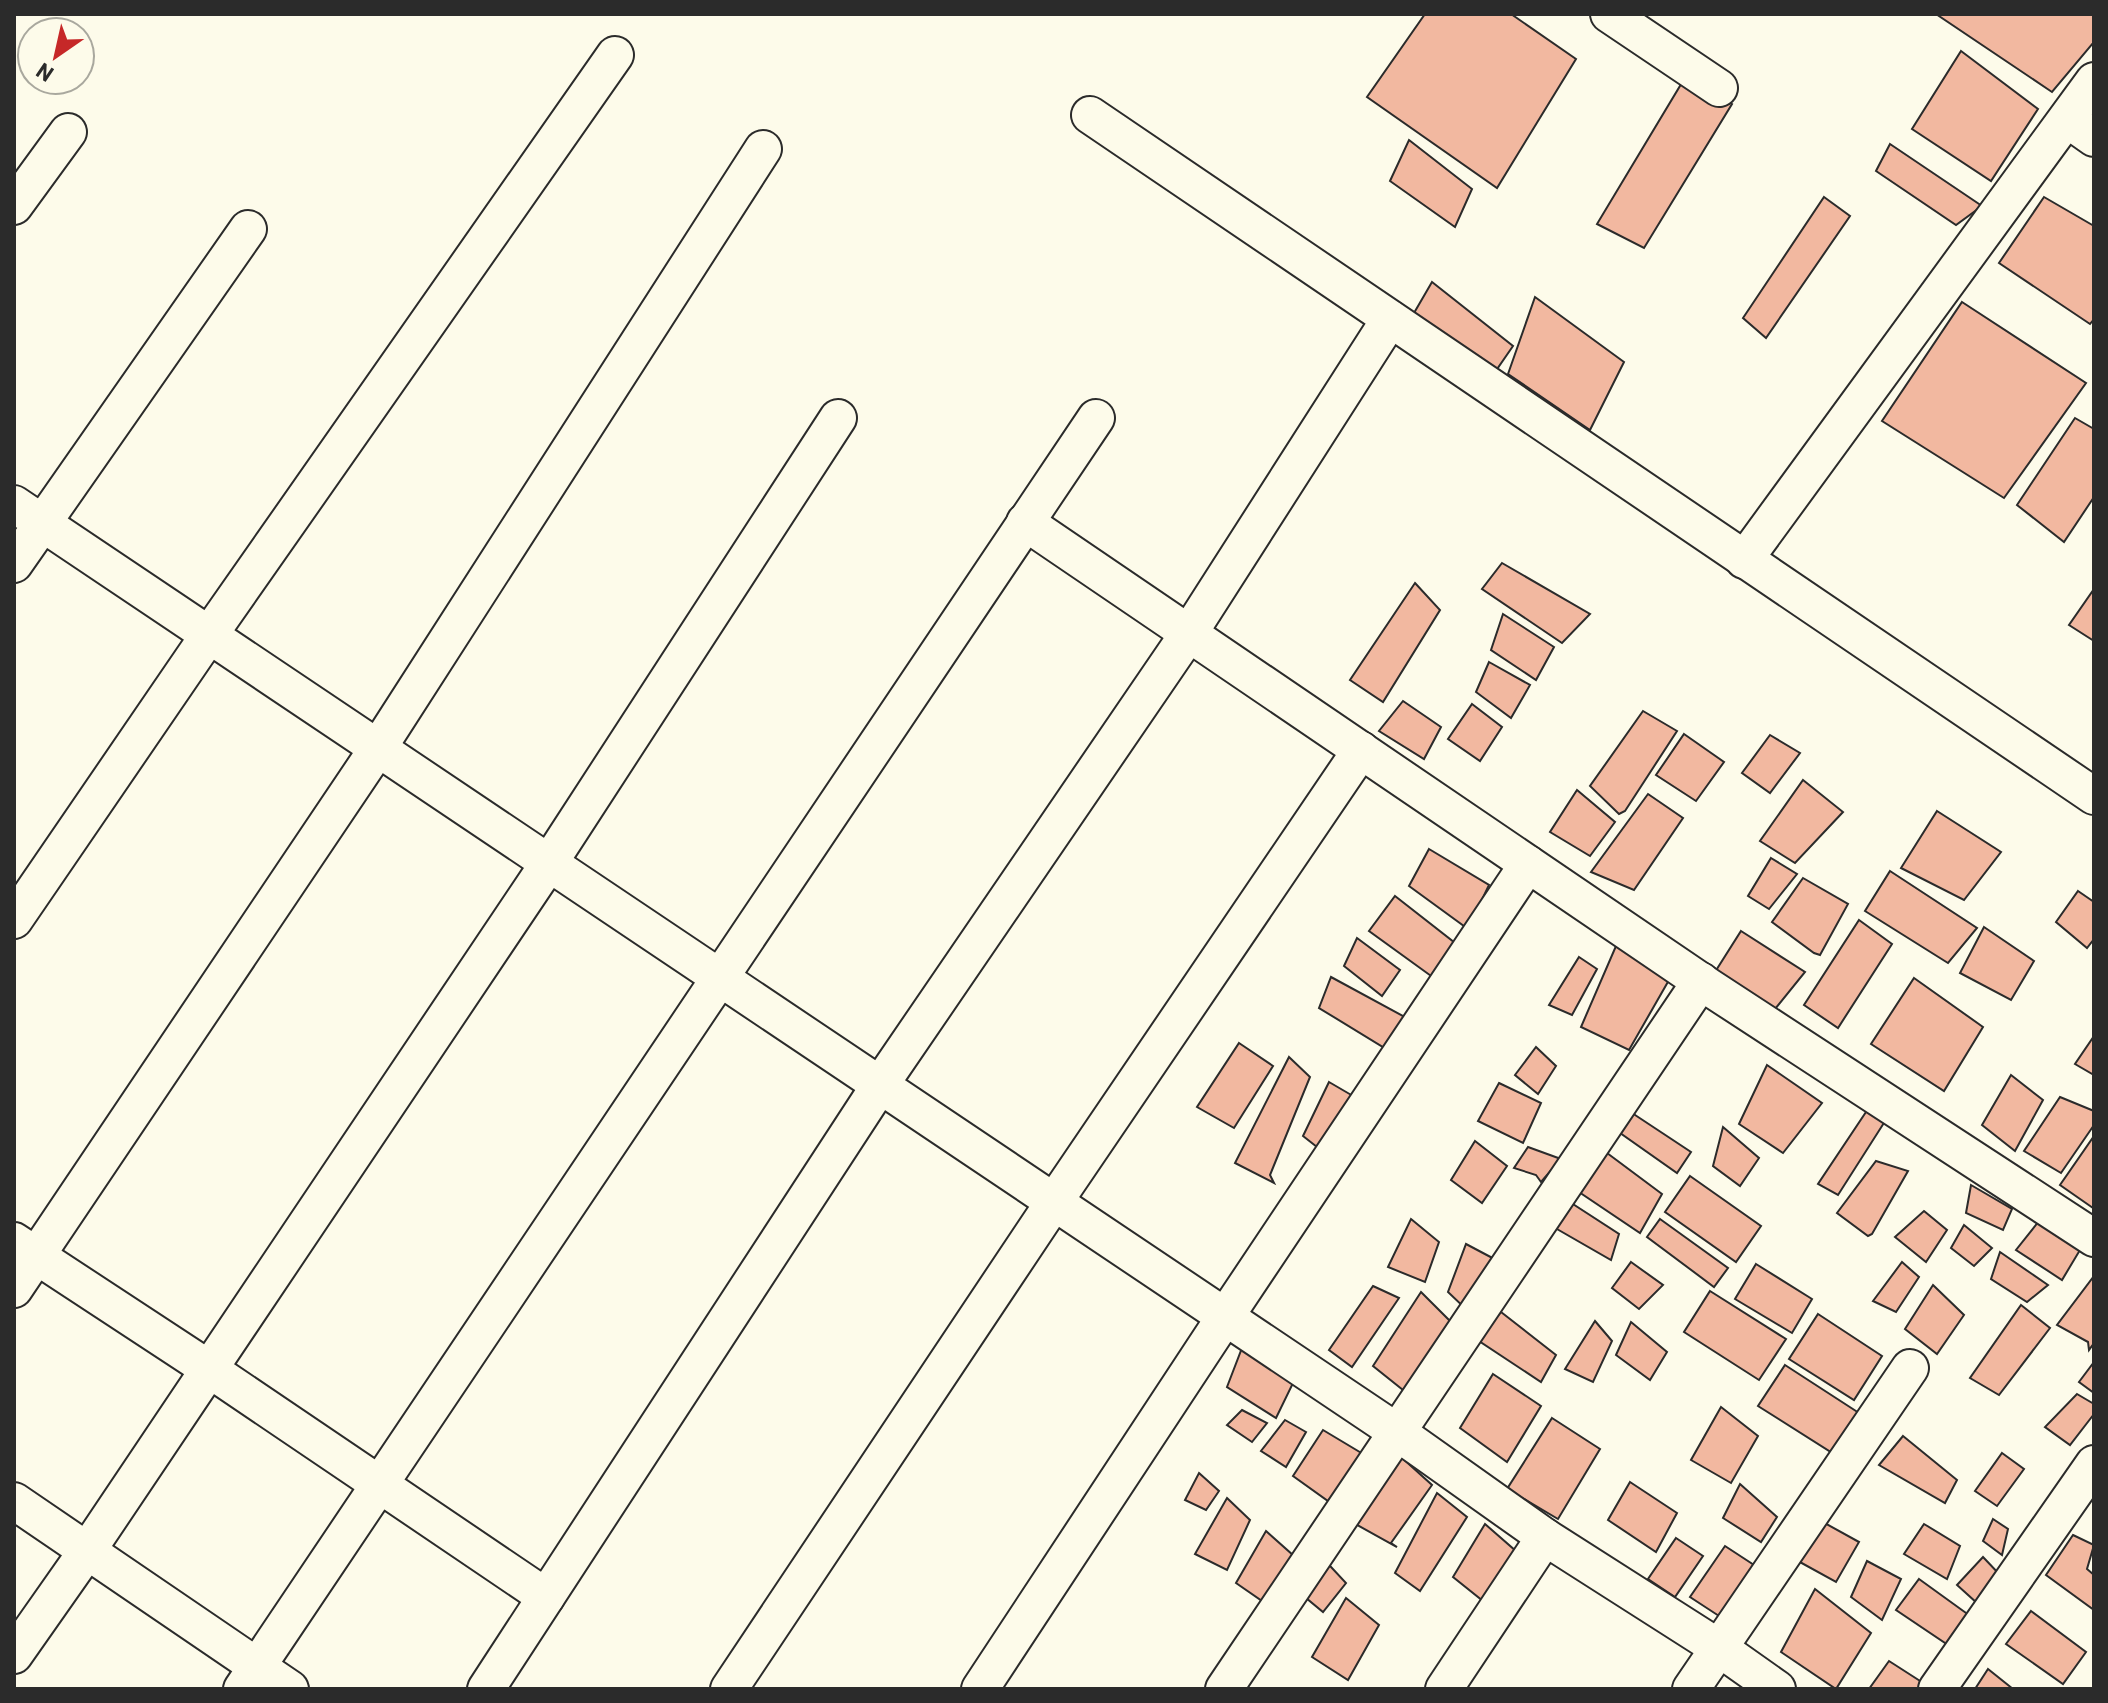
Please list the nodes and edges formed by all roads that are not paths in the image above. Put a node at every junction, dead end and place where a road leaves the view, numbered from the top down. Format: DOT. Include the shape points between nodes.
graph roads {
  1 [pos="1609,14"];
  2 [pos="615,55"];
  3 [pos="2094,81"];
  4 [pos="1719,88"];
  5 [pos="1090,115"];
  6 [pos="2080,129"];
  7 [pos="68,132"];
  8 [pos="763,149"];
  9 [pos="14,206"];
  10 [pos="248,229"];
  11 [pos="1390,319"];
  12 [pos="838,418"];
  13 [pos="1096,418"];
  14 [pos="28,513"];
  15 [pos="1025,522"];
  16 [pos="1744,560"];
  17 [pos="14,564"];
  18 [pos="1189,633"];
  19 [pos="209,635"];
  20 [pos="378,748"];
  21 [pos="1361,750"];
  22 [pos="2094,796"];
  23 [pos="549,863"];
  24 [pos="1528,864"];
  25 [pos="14,920"];
  26 [pos="719,977"];
  27 [pos="1701,981"];
  28 [pos="880,1085"];
  29 [pos="1054,1202"];
  30 [pos="2094,1238"];
  31 [pos="25,1249"];
  32 [pos="14,1289"];
  33 [pos="1225,1317"];
  34 [pos="1910,1368"];
  35 [pos="209,1369"];
  36 [pos="1397,1432"];
  37 [pos="2094,1464"];
  38 [pos="380,1484"];
  39 [pos="14,1501"];
  40 [pos="1545,1537"];
  41 [pos="87,1551"];
  42 [pos="546,1597"];
  43 [pos="1719,1648"];
  44 [pos="14,1655"];
  45 [pos="250,1678"];
  46 [pos="290,1689"];
  47 [pos="486,1689"];
  48 [pos="729,1689"];
  49 [pos="980,1689"];
  50 [pos="1224,1689"];
  51 [pos="1444,1689"];
  52 [pos="1691,1689"];
  53 [pos="1777,1689"];
  54 [pos="1937,1689"];
  1 -- 4 [label="street"];
  2 -- 19 [label="street"];
  3 -- 6 [label="street"];
  5 -- 11 [label="street"];
  6 -- 16 [label="street"];
  7 -- 9 [label="street"];
  8 -- 20 [label="street"];
  10 -- 14 [label="street"];
  11 -- 16 [label="street"];
  11 -- 18 [label="street"];
  12 -- 23 [label="street"];
  13 -- 15 [label="street"];
  14 -- 17 [label="street"];
  14 -- 19 [label="street"];
  15 -- 18 [label="street"];
  15 -- 26 [label="street"];
  16 -- 22 [label="street"];
  18 -- 21 [label="street"];
  18 -- 28 [label="street"];
  19 -- 20 [label="street"];
  19 -- 25 [label="street"];
  20 -- 23 [label="street"];
  20 -- 31 [label="street"];
  21 -- 24 [label="street"];
  21 -- 29 [label="street"];
  23 -- 26 [label="street"];
  23 -- 35 [label="street"];
  24 -- 27 [label="street"];
  24 -- 33 [label="street"];
  26 -- 28 [label="street"];
  26 -- 38 [label="street"];
  27 -- 30 [label="street"];
  27 -- 36 [label="street"];
  28 -- 29 [label="street"];
  28 -- 42 [label="street"];
  29 -- 33 [label="street"];
  29 -- 48 [label="street"];
  31 -- 32 [label="street"];
  31 -- 35 [label="street"];
  33 -- 36 [label="street"];
  33 -- 49 [label="street"];
  34 -- 43 [label="street"];
  35 -- 38 [label="street"];
  35 -- 41 [label="street"];
  36 -- 40 [label="street"];
  36 -- 50 [label="street"];
  37 -- 54 [label="street"];
  38 -- 42 [label="street"];
  38 -- 45 [label="street"];
  39 -- 41 [label="street"];
  40 -- 43 [label="street"];
  40 -- 51 [label="street"];
  41 -- 44 [label="street"];
  41 -- 45 [label="street"];
  42 -- 47 [label="street"];
  43 -- 52 [label="street"];
  43 -- 53 [label="street"];
  45 -- 46 [label="street"];
}
